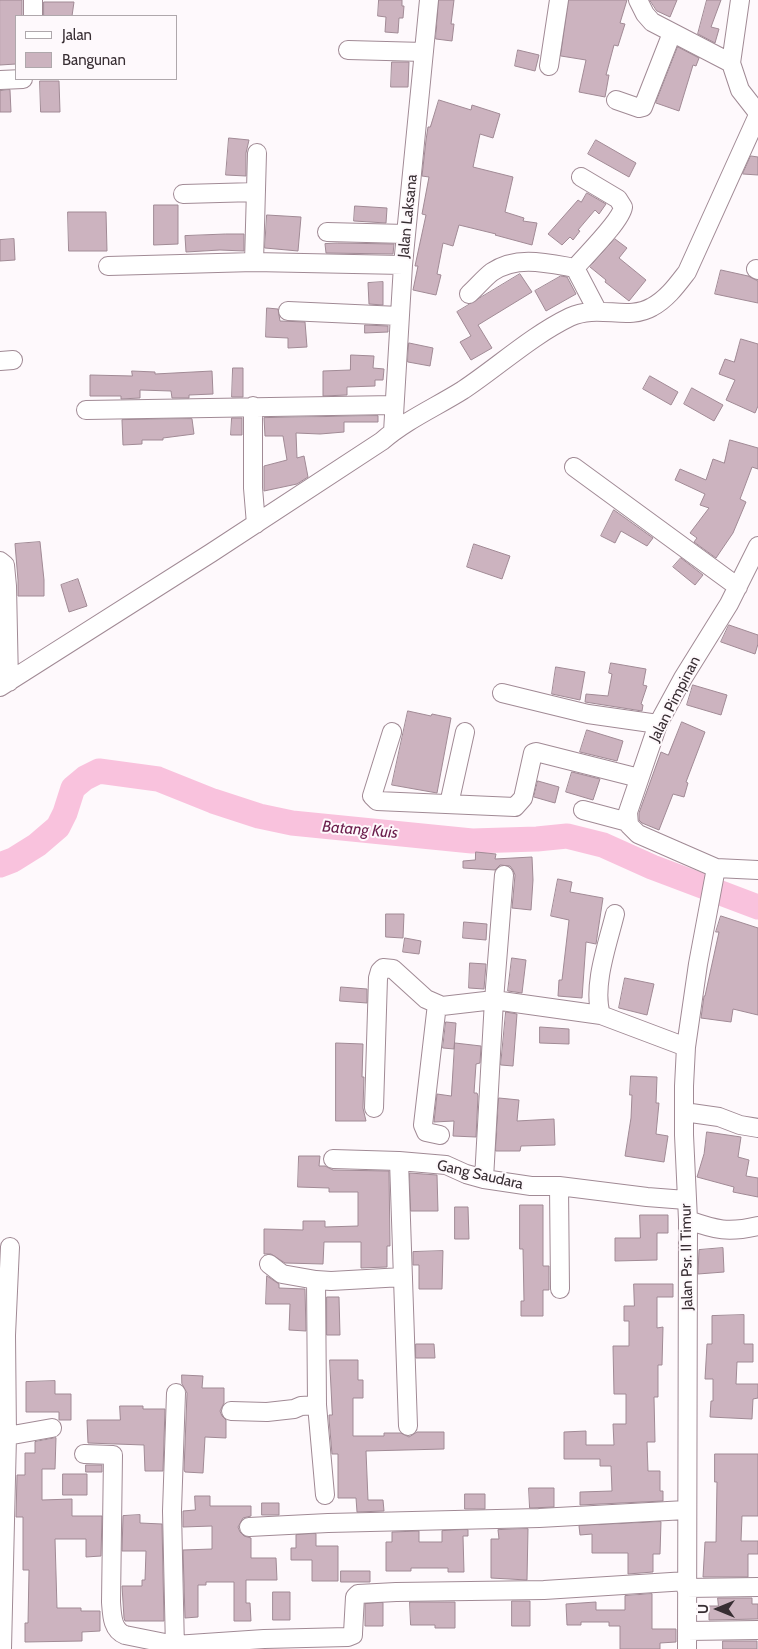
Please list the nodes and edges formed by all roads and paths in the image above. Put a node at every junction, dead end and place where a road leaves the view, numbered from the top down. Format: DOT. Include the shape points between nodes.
graph roads {
  1 [pos="33,0"];
  2 [pos="429,0"];
  3 [pos="559,0"];
  4 [pos="638,0"];
  5 [pos="740,0"];
  6 [pos="33,15"];
  7 [pos="672,33"];
  8 [pos="348,50"];
  9 [pos="424,52"];
  10 [pos="731,63"];
  11 [pos="549,66"];
  12 [pos="15,79"];
  13 [pos="0,80"];
  14 [pos="616,100"];
  15 [pos="758,114"];
  16 [pos="256,153"];
  17 [pos="581,177"];
  18 [pos="256,192"];
  19 [pos="184,194"];
  20 [pos="326,232"];
  21 [pos="406,234"];
  22 [pos="254,262"];
  23 [pos="403,265"];
  24 [pos="108,266"];
  25 [pos="575,268"];
  26 [pos="469,294"];
  27 [pos="598,310"];
  28 [pos="288,311"];
  29 [pos="399,316"];
  30 [pos="394,405"];
  31 [pos="253,406"];
  32 [pos="86,410"];
  33 [pos="393,432"];
  34 [pos="574,467"];
  35 [pos="256,524"];
  36 [pos="758,546"];
  37 [pos="0,561"];
  38 [pos="738,587"];
  39 [pos="4,684"];
  40 [pos="502,693"];
  41 [pos="658,724"];
  42 [pos="392,732"];
  43 [pos="465,732"];
  44 [pos="639,778"];
  45 [pos="449,804"];
  46 [pos="583,810"];
  47 [pos="628,822"];
  48 [pos="758,870"];
  49 [pos="716,872"];
  50 [pos="504,875"];
  51 [pos="615,914"];
  52 [pos="494,1000"];
  53 [pos="437,1004"];
  54 [pos="602,1015"];
  55 [pos="686,1047"];
  56 [pos="374,1108"];
  57 [pos="684,1112"];
  58 [pos="758,1128"];
  59 [pos="440,1136"];
  60 [pos="333,1159"];
  61 [pos="399,1161"];
  62 [pos="484,1179"];
  63 [pos="559,1186"];
  64 [pos="686,1200"];
  65 [pos="688,1220"];
  66 [pos="758,1226"];
  67 [pos="10,1247"];
  68 [pos="269,1264"];
  69 [pos="403,1277"];
  70 [pos="316,1280"];
  71 [pos="560,1289"];
  72 [pos="176,1393"];
  73 [pos="4,1398"];
  74 [pos="317,1405"];
  75 [pos="231,1411"];
  76 [pos="408,1426"];
  77 [pos="52,1428"];
  78 [pos="7,1436"];
  79 [pos="84,1454"];
  80 [pos="325,1495"];
  81 [pos="686,1510"];
  82 [pos="249,1527"];
  83 [pos="686,1585"];
  84 [pos="758,1587"];
  85 [pos="758,1630"];
  86 [pos="686,1631"];
  87 [pos="175,1647"];
  88 [pos="2,1649"];
  89 [pos="686,1649"];
  1 -- 6 [label="street"];
  2 -- 9 [label="street, Jalan Laksana"];
  3 -- 11 [label="street"];
  4 -- 7 [label="street" via="652,22"];
  5 -- 10 [label="street"];
  7 -- 10 [label="street"];
  7 -- 14 [label="street" via="643,107"];
  8 -- 9 [label="street"];
  9 -- 21 [label="street, Jalan Laksana"];
  10 -- 15 [label="street" via="740,90"];
  12 -- 13 [label="street"];
  15 -- 27 [label="street" via="687,272 674,289 652,308 639,312"];
  16 -- 18 [label="street"];
  17 -- 25 [label="street" via="618,199 623,212"];
  18 -- 19 [label="street"];
  18 -- 22 [label="street"];
  20 -- 21 [label="street"];
  21 -- 23 [label="street, Jalan Laksana"];
  22 -- 23 [label="street"];
  22 -- 24 [label="street"];
  23 -- 29 [label="street, Jalan Laksana"];
  25 -- 26 [label="street" via="529,261 508,264 490,274"];
  25 -- 27 [label="street"];
  27 -- 33 [label="street" via="581,313 554,326 463,390"];
  28 -- 29 [label="street"];
  29 -- 30 [label="street, Jalan Laksana"];
  30 -- 31 [label="street"];
  30 -- 33 [label="street, Jalan Laksana"];
  31 -- 32 [label="street"];
  31 -- 35 [label="street"];
  33 -- 35 [label="street"];
  34 -- 38 [label="street"];
  35 -- 39 [label="street"];
  36 -- 38 [label="street, Jalan Pimpinan"];
  37 -- 39 [label="street" via="5,565 7,586"];
  38 -- 41 [label="street, Jalan Pimpinan"];
  40 -- 41 [label="street" via="588,714"];
  41 -- 44 [label="street, Jalan Pimpinan"];
  42 -- 45 [label="street" via="373,799"];
  43 -- 45 [label="street"];
  44 -- 45 [label="street" via="536,752 517,806"];
  44 -- 47 [label="street, Jalan Pimpinan"];
  46 -- 47 [label="street"];
  47 -- 49 [label="street" via="638,834"];
  48 -- 49 [label="street"];
  49 -- 55 [label="street, Jalan Psr. II Timur"];
  50 -- 52 [label="street"];
  51 -- 54 [label="street" via="599,984"];
  52 -- 53 [label="street"];
  52 -- 54 [label="street"];
  52 -- 62 [label="street"];
  53 -- 56 [label="street" via="426,999 393,969 380,971"];
  53 -- 59 [label="street" via="423,1125 426,1132"];
  54 -- 55 [label="street"];
  55 -- 57 [label="street, Jalan Psr. II Timur"];
  57 -- 58 [label="street"];
  57 -- 64 [label="street, Jalan Psr. II Timur"];
  60 -- 61 [label="street, Gang Saudara"];
  61 -- 62 [label="street, Gang Saudara" via="446,1166"];
  61 -- 69 [label="street"];
  62 -- 63 [label="street, Gang Saudara" via="531,1186"];
  63 -- 64 [label="street, Gang Saudara"];
  63 -- 71 [label="street"];
  64 -- 65 [label="street, Jalan Psr. II Timur"];
  65 -- 66 [label="street" via="716,1230"];
  65 -- 81 [label="street, Jalan Psr. II Timur"];
  67 -- 73 [label="street"];
  68 -- 70 [label="street" via="282,1274"];
  69 -- 70 [label="street"];
  69 -- 76 [label="street"];
  70 -- 74 [label="street"];
  72 -- 87 [label="street" via="172,1511"];
  73 -- 78 [label="street"];
  74 -- 75 [label="street" via="267,1412"];
  74 -- 80 [label="street"];
  77 -- 78 [label="street"];
  78 -- 88 [label="street"];
  79 -- 87 [label="street" via="113,1455 111,1602 114,1625 125,1635"];
  81 -- 82 [label="street"];
  81 -- 83 [label="street, Jalan Psr. II Timur"];
  83 -- 84 [label="street"];
  83 -- 86 [label="street, Jalan Psr. II Timur"];
  83 -- 87 [label="street" via="360,1594 356,1597 353,1633 349,1637 264,1639"];
  85 -- 86 [label="street"];
  86 -- 89 [label="street, Jalan Psr. II Timur"];
}
